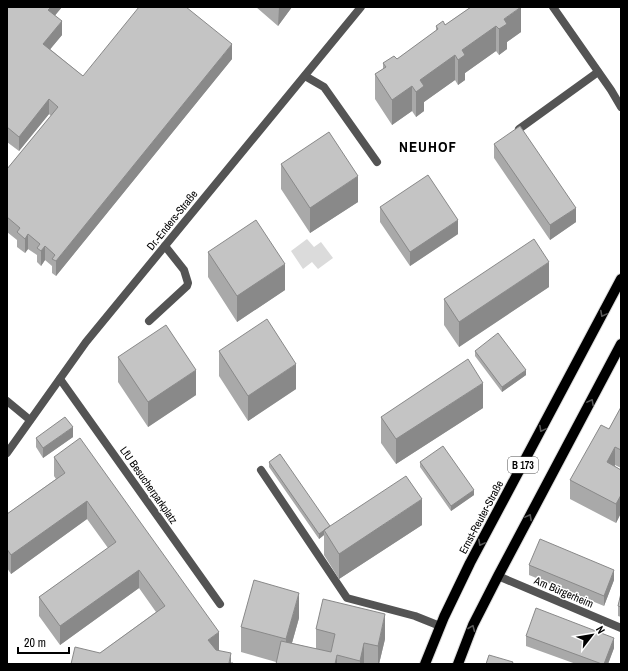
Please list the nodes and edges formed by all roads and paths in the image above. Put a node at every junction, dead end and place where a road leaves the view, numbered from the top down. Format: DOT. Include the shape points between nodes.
graph roads {
  1 [pos="360,7"];
  2 [pos="553,7"];
  3 [pos="598,72"];
  4 [pos="305,76"];
  5 [pos="611,90"];
  6 [pos="621,100"];
  7 [pos="621,107"];
  8 [pos="520,129"];
  9 [pos="377,162"];
  10 [pos="165,246"];
  11 [pos="621,279"];
  12 [pos="149,321"];
  13 [pos="621,344"];
  14 [pos="60,379"];
  15 [pos="7,401"];
  16 [pos="30,420"];
  17 [pos="7,453"];
  18 [pos="261,470"];
  19 [pos="498,576"];
  20 [pos="220,604"];
  21 [pos="440,626"];
  22 [pos="621,628"];
  23 [pos="425,664"];
  24 [pos="458,664"];
  1 -- 4 [label="street, Dr.-Enders-Straße"];
  2 -- 3 [label="street"];
  3 -- 5 [label="street"];
  3 -- 8 [label="street"];
  4 -- 9 [label="street" via="324,87"];
  4 -- 10 [label="street, Dr.-Enders-Straße"];
  5 -- 6 [label="street"];
  5 -- 7 [label="street"];
  10 -- 12 [label="street" via="184,270 188,283"];
  10 -- 14 [label="street, Dr.-Enders-Straße" via="86,342"];
  11 -- 21 [label="main road, Ernst-Reuter-Straße / B 173, one-way" via="470,563"];
  19 -- 13 [label="main road, B 173, one-way"];
  14 -- 16 [label="street, Dr.-Enders-Straße"];
  14 -- 20 [label="street, LfU Besucherparkplatz"];
  15 -- 16 [label="street"];
  16 -- 17 [label="street, Dr.-Enders-Straße"];
  18 -- 21 [label="street" via="347,598 422,618"];
  19 -- 22 [label="street, Am Bürgerheim"];
  24 -- 19 [label="main road, B 173, one-way" via="473,624"];
  21 -- 23 [label="main road, Ernst-Reuter-Straße / B 173"];
}
